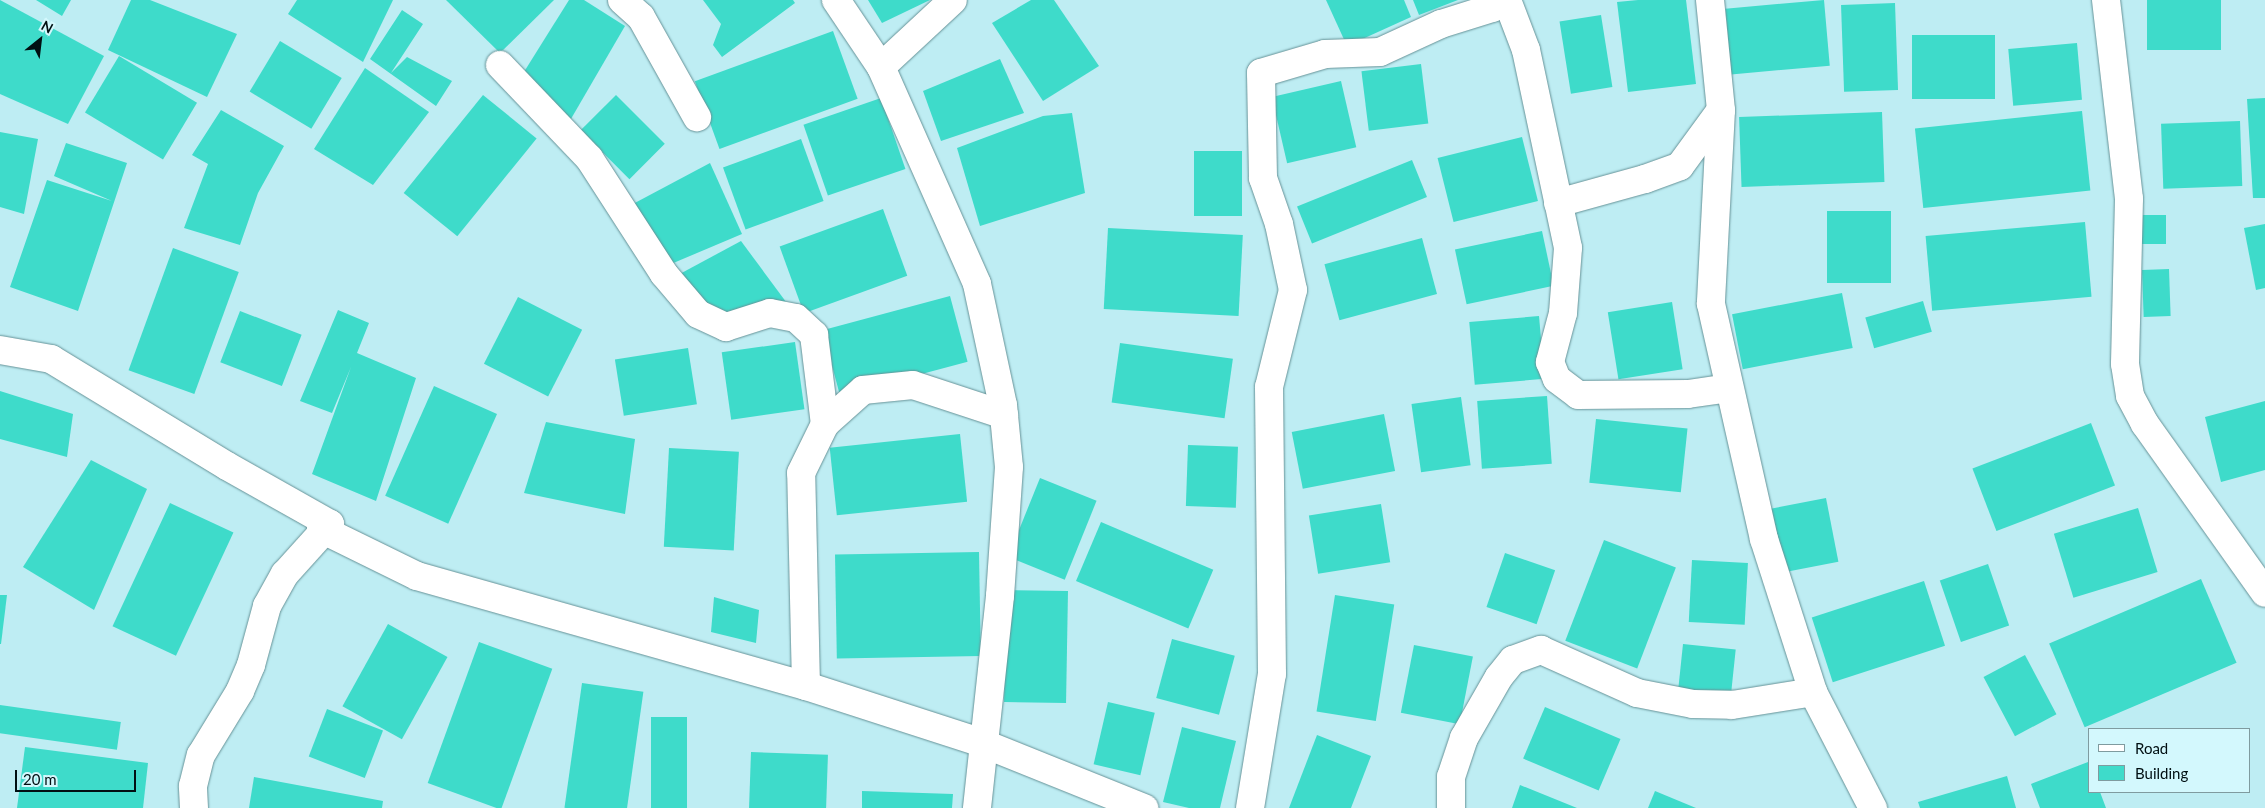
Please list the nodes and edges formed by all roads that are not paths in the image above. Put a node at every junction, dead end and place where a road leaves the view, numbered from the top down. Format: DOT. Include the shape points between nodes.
graph roads {
  1 [pos="622,0"];
  2 [pos="836,0"];
  3 [pos="953,0"];
  4 [pos="1498,0"];
  5 [pos="1507,0"];
  6 [pos="1710,0"];
  7 [pos="2106,0"];
  8 [pos="500,65"];
  9 [pos="881,67"];
  10 [pos="1721,110"];
  11 [pos="697,117"];
  12 [pos="1558,203"];
  13 [pos="0,350"];
  14 [pos="1729,388"];
  15 [pos="1004,415"];
  16 [pos="826,424"];
  17 [pos="328,527"];
  18 [pos="2265,593"];
  19 [pos="806,686"];
  20 [pos="1813,692"];
  21 [pos="982,743"];
  22 [pos="194,808"];
  23 [pos="976,808"];
  24 [pos="1144,808"];
  25 [pos="1250,808"];
  26 [pos="1451,808"];
  27 [pos="1873,808"];
  1 -- 11 [label="street" via="641,17"];
  2 -- 9 [label="street"];
  3 -- 9 [label="street"];
  4 -- 25 [label="street" via="1492,8 1441,24 1380,52 1325,54 1261,73 1263,178 1278,224 1293,290 1269,387 1272,674"];
  5 -- 12 [label="street" via="1526,50"];
  6 -- 10 [label="street"];
  7 -- 18 [label="street" via="2129,199 2125,364 2130,396 2145,424"];
  8 -- 16 [label="street" via="589,158 664,274 698,314 726,328 770,314 796,318 814,335"];
  9 -- 15 [label="street" via="977,284"];
  10 -- 12 [label="street" via="1680,166"];
  10 -- 14 [label="street" via="1712,304"];
  12 -- 14 [label="street" via="1568,248 1563,313 1550,362 1557,379 1578,394 1688,394"];
  13 -- 17 [label="street" via="51,359"];
  14 -- 20 [label="street" via="1764,539"];
  15 -- 16 [label="street" via="914,385 863,390"];
  15 -- 21 [label="street" via="1008,477 1000,596"];
  16 -- 19 [label="street" via="801,473"];
  17 -- 19 [label="street" via="417,576"];
  17 -- 22 [label="street" via="285,574 267,606 251,666 240,691 201,755 193,786"];
  19 -- 21 [label="street"];
  20 -- 26 [label="street" via="1732,705 1693,704 1637,693 1541,650 1513,660 1499,677 1468,730 1451,777"];
  20 -- 27 [label="street"];
  21 -- 23 [label="street"];
  21 -- 24 [label="street"];
}
